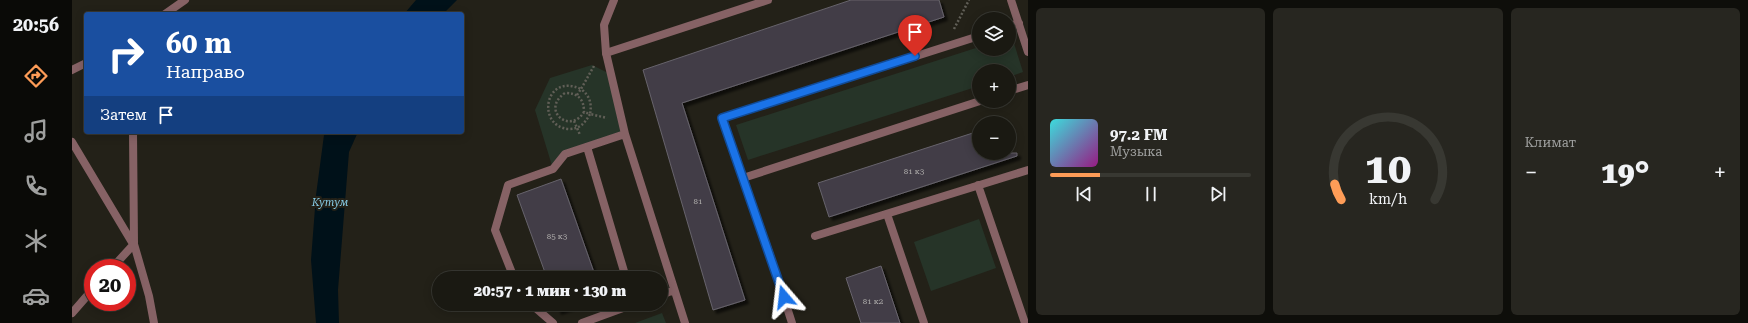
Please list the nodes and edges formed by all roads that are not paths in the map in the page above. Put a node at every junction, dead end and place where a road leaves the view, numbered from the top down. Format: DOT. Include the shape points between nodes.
graph roads {
  1 [pos="186,0"];
  2 [pos="614,0"];
  3 [pos="768,0"];
  4 [pos="1011,0"];
  5 [pos="168,12"];
  6 [pos="1019,23"];
  7 [pos="1016,24"];
  8 [pos="972,38"];
  9 [pos="1028,52"];
  10 [pos="606,53"];
  11 [pos="84,64"];
  12 [pos="72,70"];
  13 [pos="1028,85"];
  14 [pos="1016,89"];
  15 [pos="972,104"];
  16 [pos="133,134"];
  17 [pos="625,134"];
  18 [pos="72,142"];
  19 [pos="587,147"];
  20 [pos="1028,170"];
  21 [pos="743,178"];
  22 [pos="978,185"];
  23 [pos="887,214"];
  24 [pos="815,236"];
  25 [pos="134,244"];
  26 [pos="120,259"];
  27 [pos="511,271"];
  28 [pos="624,271"];
  29 [pos="674,290"];
  30 [pos="668,292"];
  31 [pos="84,300"];
  32 [pos="539,311"];
  33 [pos="615,311"];
  34 [pos="72,313"];
  35 [pos="154,323"];
  36 [pos="553,323"];
  37 [pos="582,323"];
  38 [pos="685,323"];
  39 [pos="792,323"];
  40 [pos="924,323"];
  41 [pos="1025,323"];
  1 -- 5 [label="street"];
  2 -- 10 [label="street" via="604,24"];
  3 -- 10 [label="street"];
  4 -- 6 [label="street"];
  6 -- 7 [label="street"];
  6 -- 9 [label="street"];
  8 -- 21 [label="street" via="722,118"];
  10 -- 17 [label="street"];
  11 -- 12 [label="street"];
  13 -- 14 [label="street"];
  15 -- 21 [label="street"];
  16 -- 25 [label="street"];
  17 -- 19 [label="street"];
  17 -- 29 [label="street"];
  18 -- 25 [label="street"];
  19 -- 27 [label="street" via="565,154 553,169 508,185 495,230"];
  19 -- 28 [label="street"];
  20 -- 22 [label="street"];
  21 -- 39 [label="street"];
  22 -- 23 [label="street"];
  22 -- 41 [label="street"];
  23 -- 24 [label="street"];
  23 -- 40 [label="street"];
  25 -- 26 [label="street"];
  25 -- 35 [label="street"];
  29 -- 30 [label="street"];
  29 -- 38 [label="street"];
  31 -- 34 [label="street"];
  32 -- 36 [label="street"];
  33 -- 37 [label="street"];
}
